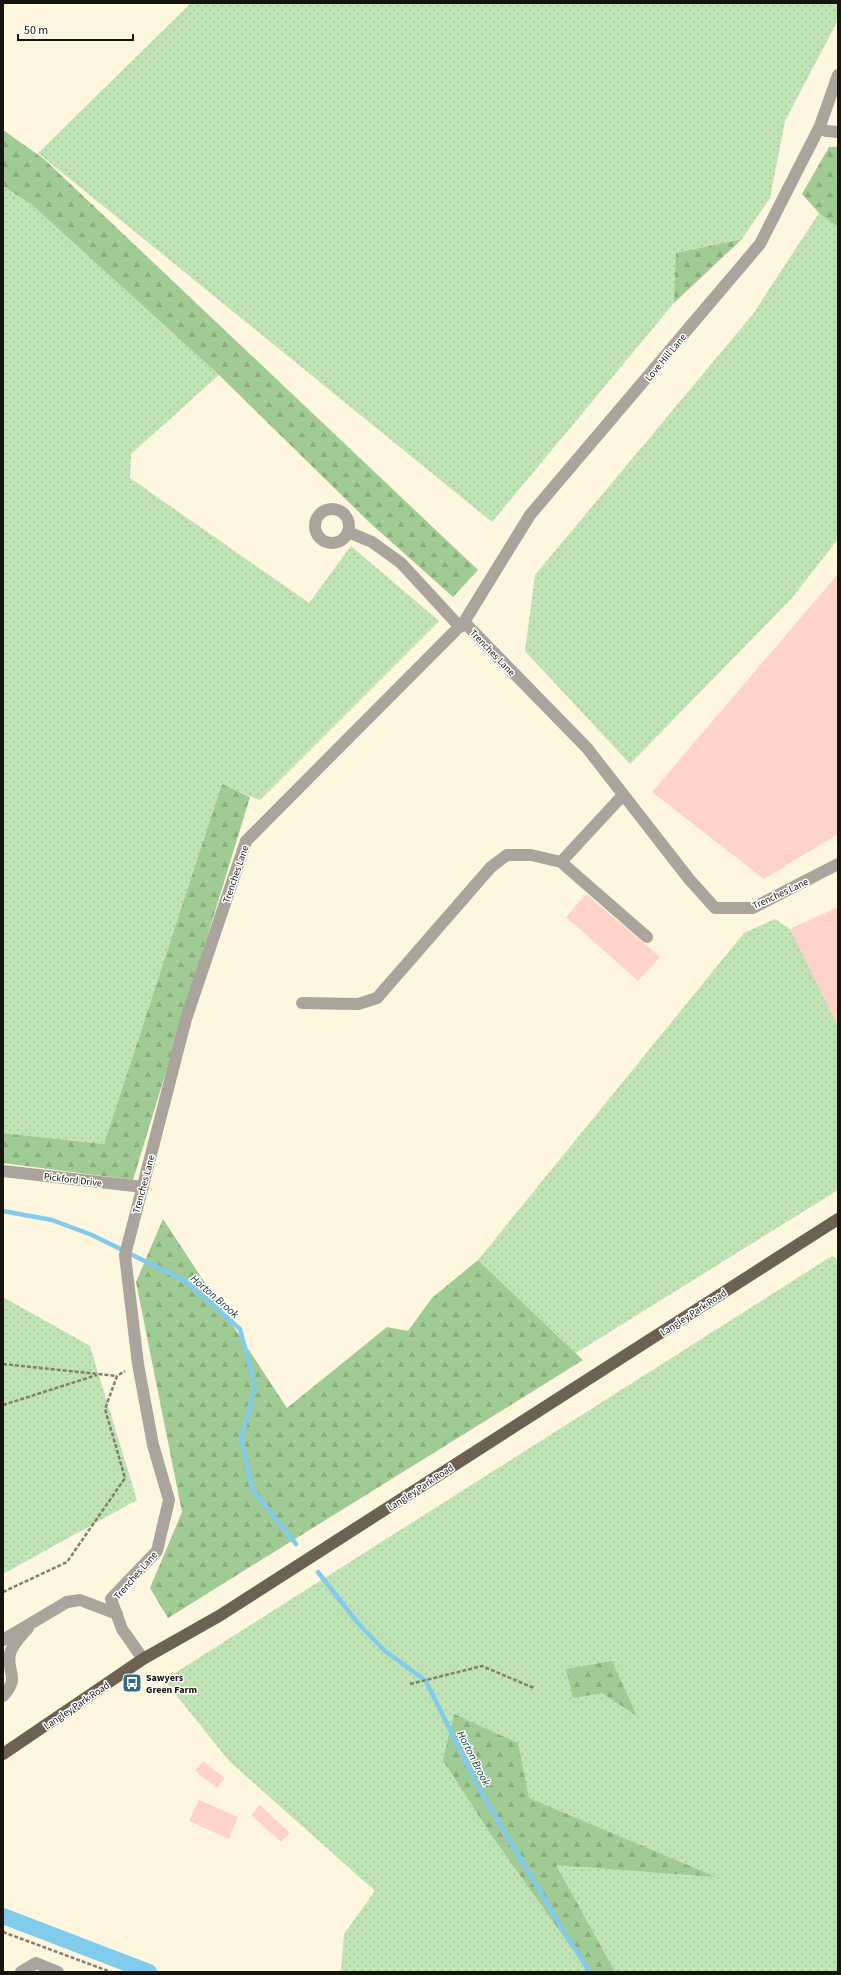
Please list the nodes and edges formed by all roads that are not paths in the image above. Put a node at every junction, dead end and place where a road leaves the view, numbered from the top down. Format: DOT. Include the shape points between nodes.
graph roads {
  1 [pos="838,75"];
  2 [pos="820,126"];
  3 [pos="838,132"];
  4 [pos="348,532"];
  5 [pos="462,624"];
  6 [pos="623,795"];
  7 [pos="561,862"];
  8 [pos="838,864"];
  9 [pos="647,937"];
  10 [pos="302,1003"];
  11 [pos="3,1171"];
  12 [pos="143,1187"];
  13 [pos="838,1219"];
  14 [pos="117,1614"];
  15 [pos="34,1620"];
  16 [pos="3,1640"];
  17 [pos="143,1659"];
  18 [pos="3,1696"];
  19 [pos="3,1754"];
  20 [pos="21,1972"];
  21 [pos="58,1972"];
  1 -- 2 [label="street, Love Hill Lane"];
  2 -- 3 [label="street" via="826,131"];
  2 -- 5 [label="street, Love Hill Lane" via="760,244 530,515"];
  4 -- 5 [label="street" via="372,542 401,562"];
  5 -- 6 [label="street, Trenches Lane" via="587,748"];
  5 -- 12 [label="street, Trenches Lane" via="246,841 186,1019"];
  6 -- 7 [label="street"];
  6 -- 8 [label="street, Trenches Lane" via="715,908 754,908"];
  7 -- 9 [label="street"];
  7 -- 10 [label="street" via="531,855 507,856 491,867 377,998 358,1004"];
  11 -- 12 [label="street, Pickford Drive"];
  12 -- 14 [label="street, Trenches Lane" via="126,1250 138,1364 153,1445 169,1500 157,1551 112,1599"];
  13 -- 17 [label="main road, Langley Park Road" via="219,1616"];
  14 -- 15 [label="street" via="80,1600 67,1602"];
  14 -- 17 [label="street, Trenches Lane" via="122,1629"];
  15 -- 16 [label="street"];
  15 -- 18 [label="street" via="15,1644 10,1655 12,1682"];
  17 -- 19 [label="main road, Langley Park Road"];
  20 -- 21 [label="street" via="36,1963"];
}
